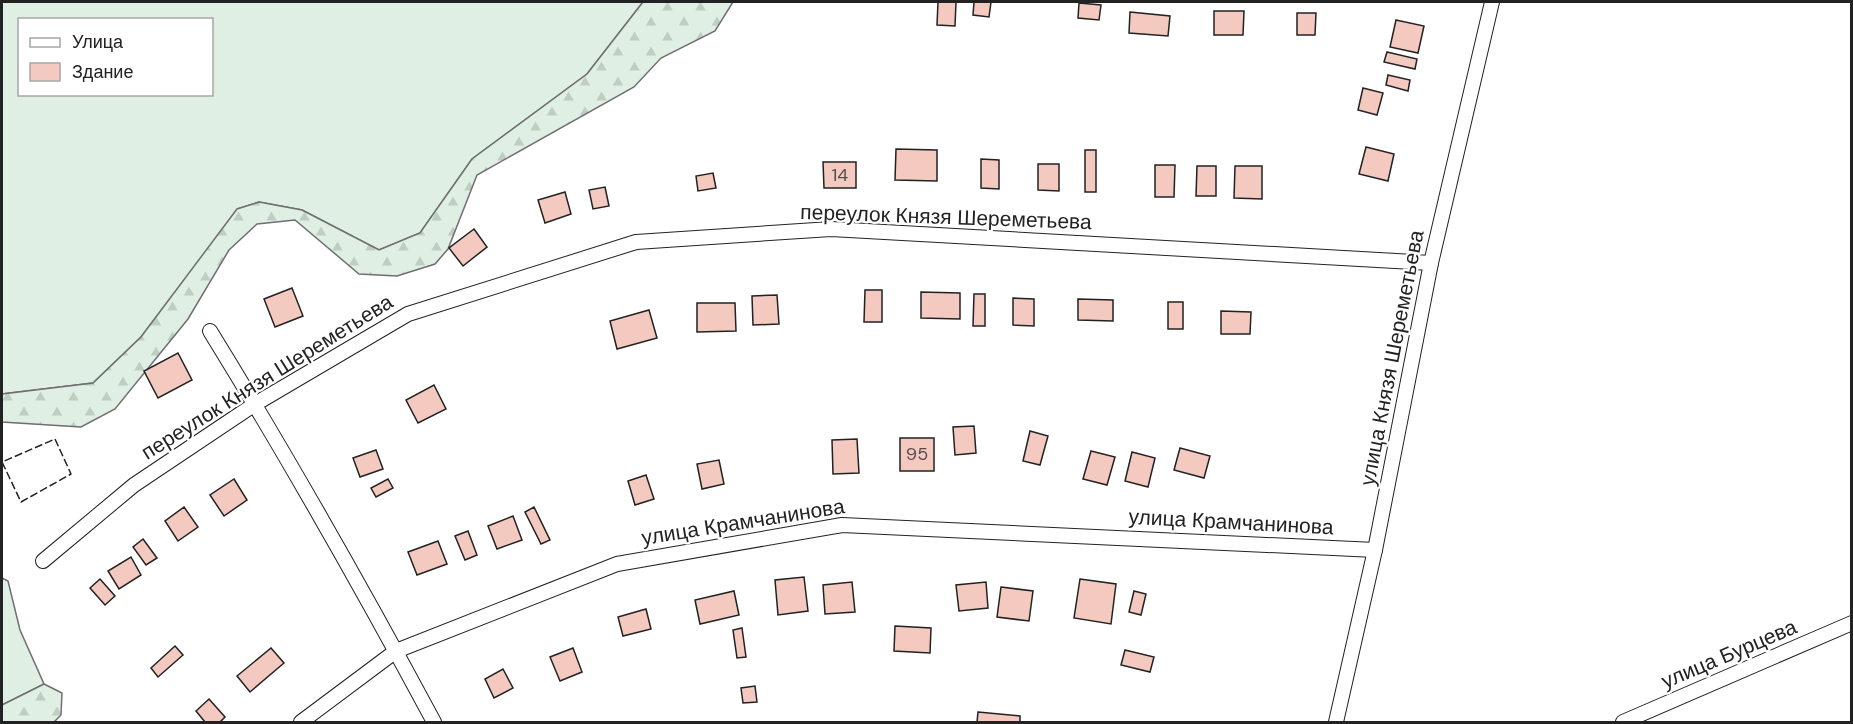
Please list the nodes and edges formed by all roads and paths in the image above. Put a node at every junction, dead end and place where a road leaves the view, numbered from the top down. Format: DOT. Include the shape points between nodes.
graph roads {
  1 [pos="1492,2"];
  2 [pos="1431,263"];
  3 [pos="210,331"];
  4 [pos="255,405"];
  5 [pos="1375,549"];
  6 [pos="44,561"];
  7 [pos="1851,622"];
  8 [pos="396,651"];
  9 [pos="302,723"];
  10 [pos="434,723"];
  11 [pos="1336,723"];
  12 [pos="1623,723"];
  1 -- 2 [label="street, улица Князя Шереметьева"];
  2 -- 4 [label="street, переулок Князя Шереметьева" via="831,229 636,242 408,314"];
  2 -- 5 [label="street, улица Князя Шереметьева"];
  3 -- 4 [label="street"];
  4 -- 6 [label="street, переулок Князя Шереметьева" via="134,485"];
  4 -- 8 [label="street"];
  5 -- 8 [label="street, улица Крамчанинова" via="842,525 617,564"];
  5 -- 11 [label="street, улица Князя Шереметьева"];
  7 -- 12 [label="street, улица Бурцева"];
  8 -- 9 [label="street, улица Крамчанинова"];
  8 -- 10 [label="street"];
}
